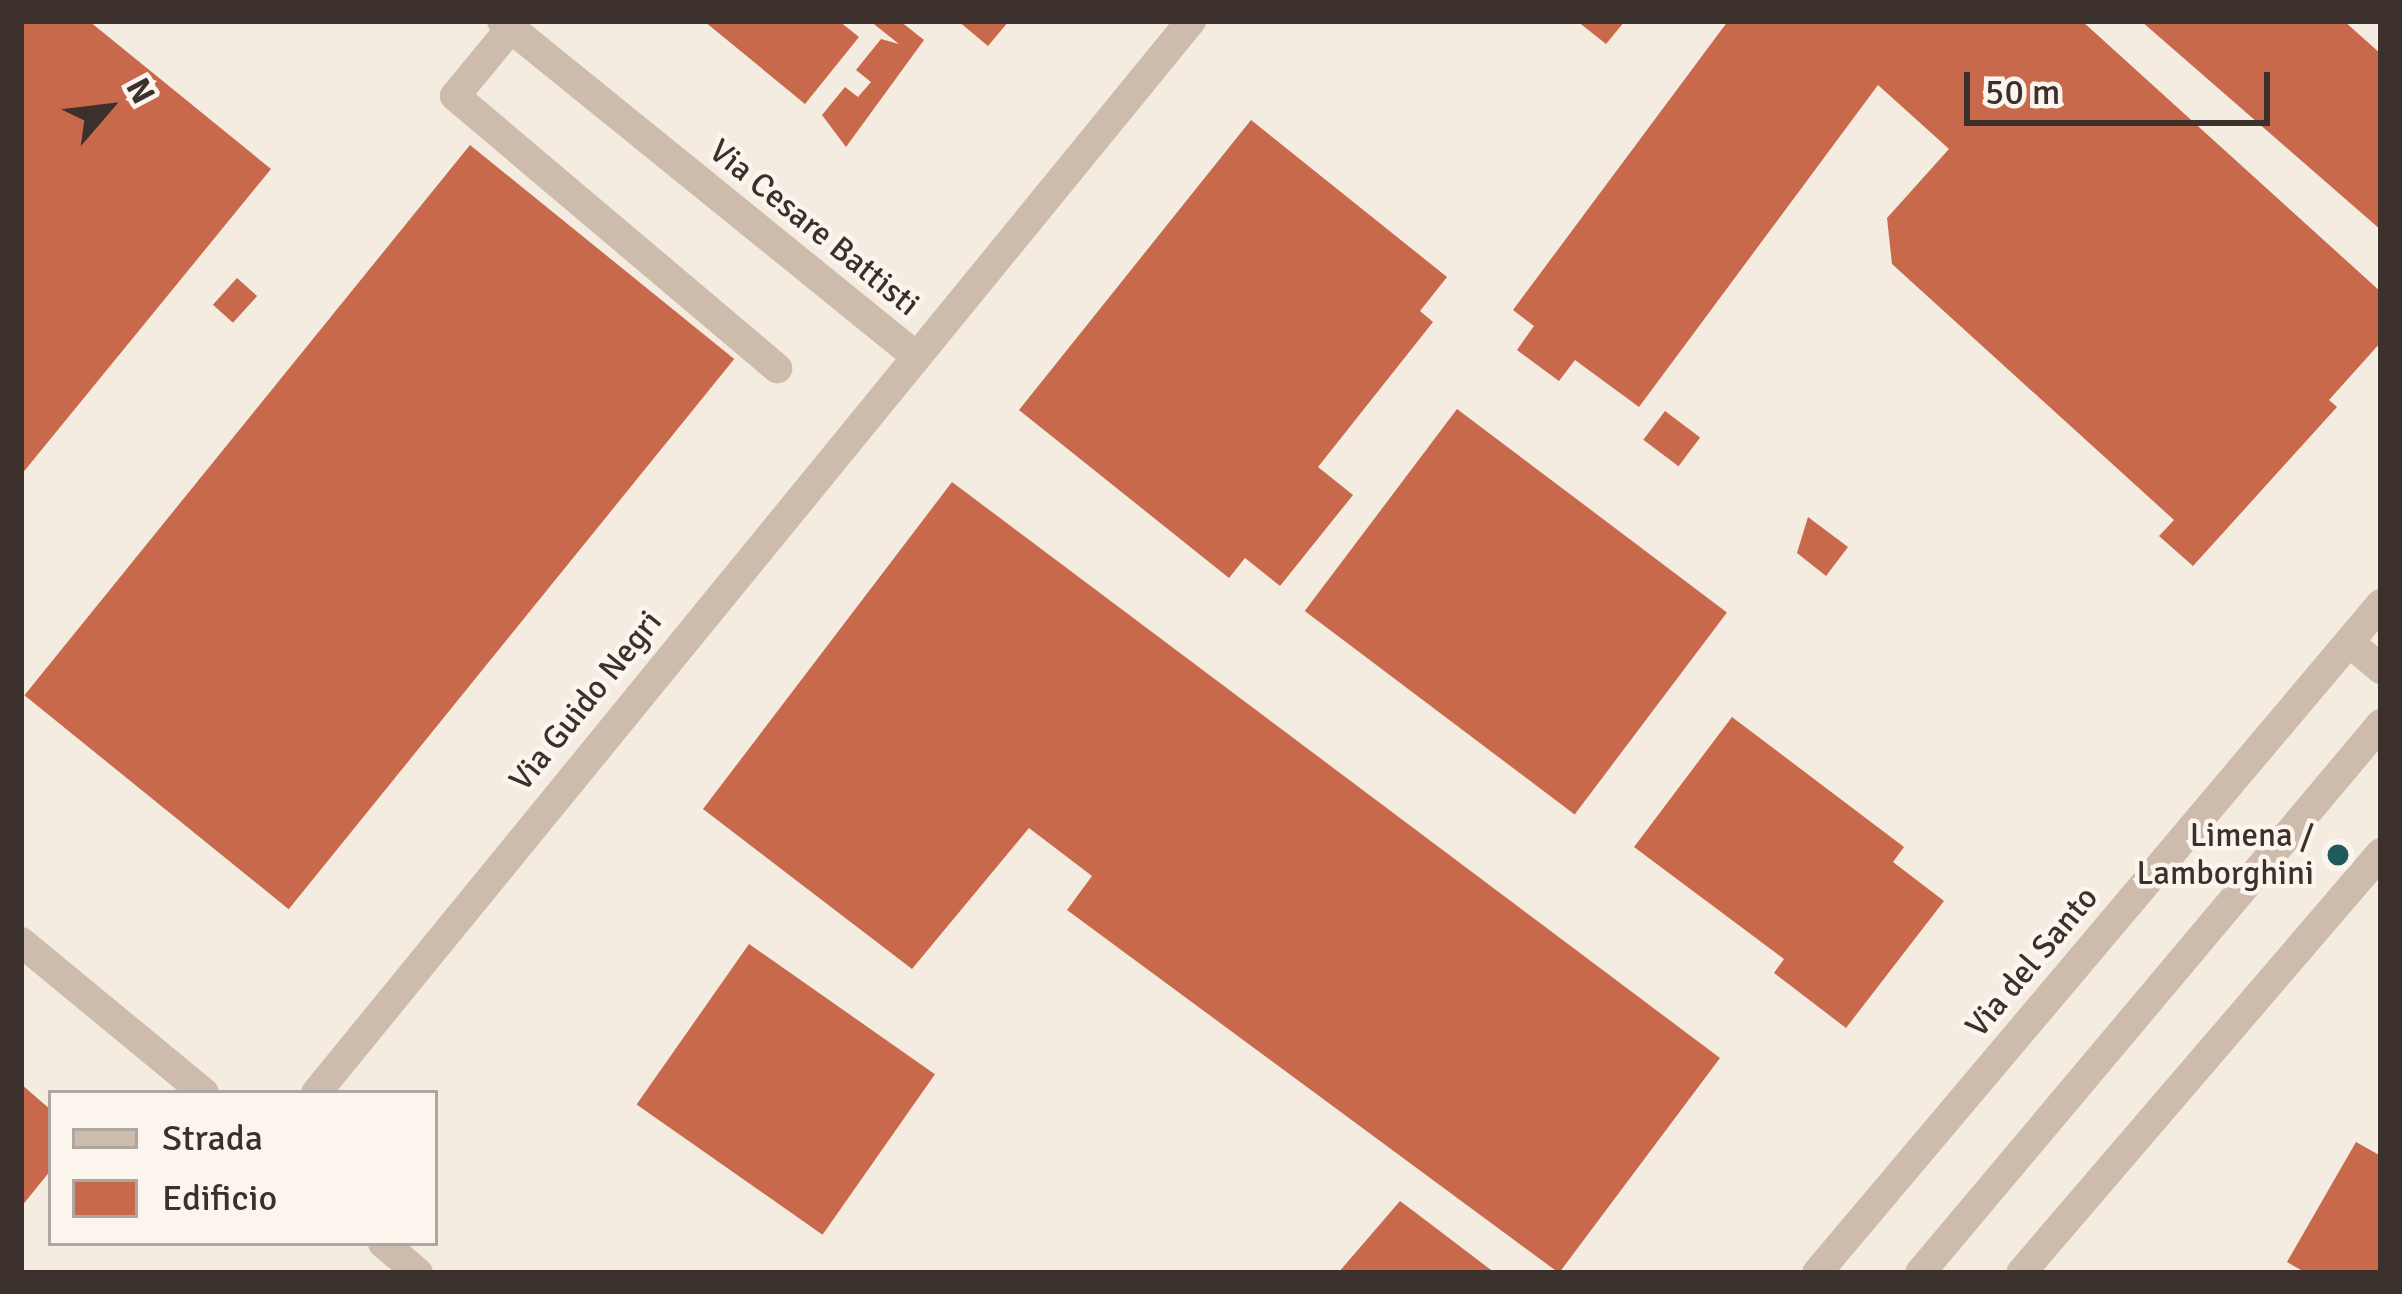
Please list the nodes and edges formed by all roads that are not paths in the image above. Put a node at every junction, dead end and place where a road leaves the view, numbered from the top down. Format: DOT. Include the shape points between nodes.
graph roads {
  1 [pos="1191,21"];
  2 [pos="506,25"];
  3 [pos="912,353"];
  4 [pos="777,368"];
  5 [pos="2381,604"];
  6 [pos="2349,641"];
  7 [pos="2381,668"];
  8 [pos="2381,724"];
  9 [pos="2381,853"];
  10 [pos="21,942"];
  11 [pos="200,1090"];
  12 [pos="318,1090"];
  13 [pos="386,1246"];
  14 [pos="418,1273"];
  15 [pos="1816,1273"];
  16 [pos="1920,1273"];
  17 [pos="2021,1273"];
  1 -- 3 [label="street, Via Cesare Battisti"];
  2 -- 3 [label="street, Via Cesare Battisti"];
  2 -- 4 [label="street" via="454,97"];
  3 -- 12 [label="street, Via Guido Negri"];
  5 -- 6 [label="street, Via del Santo"];
  6 -- 7 [label="street"];
  6 -- 15 [label="street, Via del Santo"];
  8 -- 16 [label="street"];
  9 -- 17 [label="street"];
  10 -- 11 [label="street"];
  13 -- 14 [label="street"];
}
